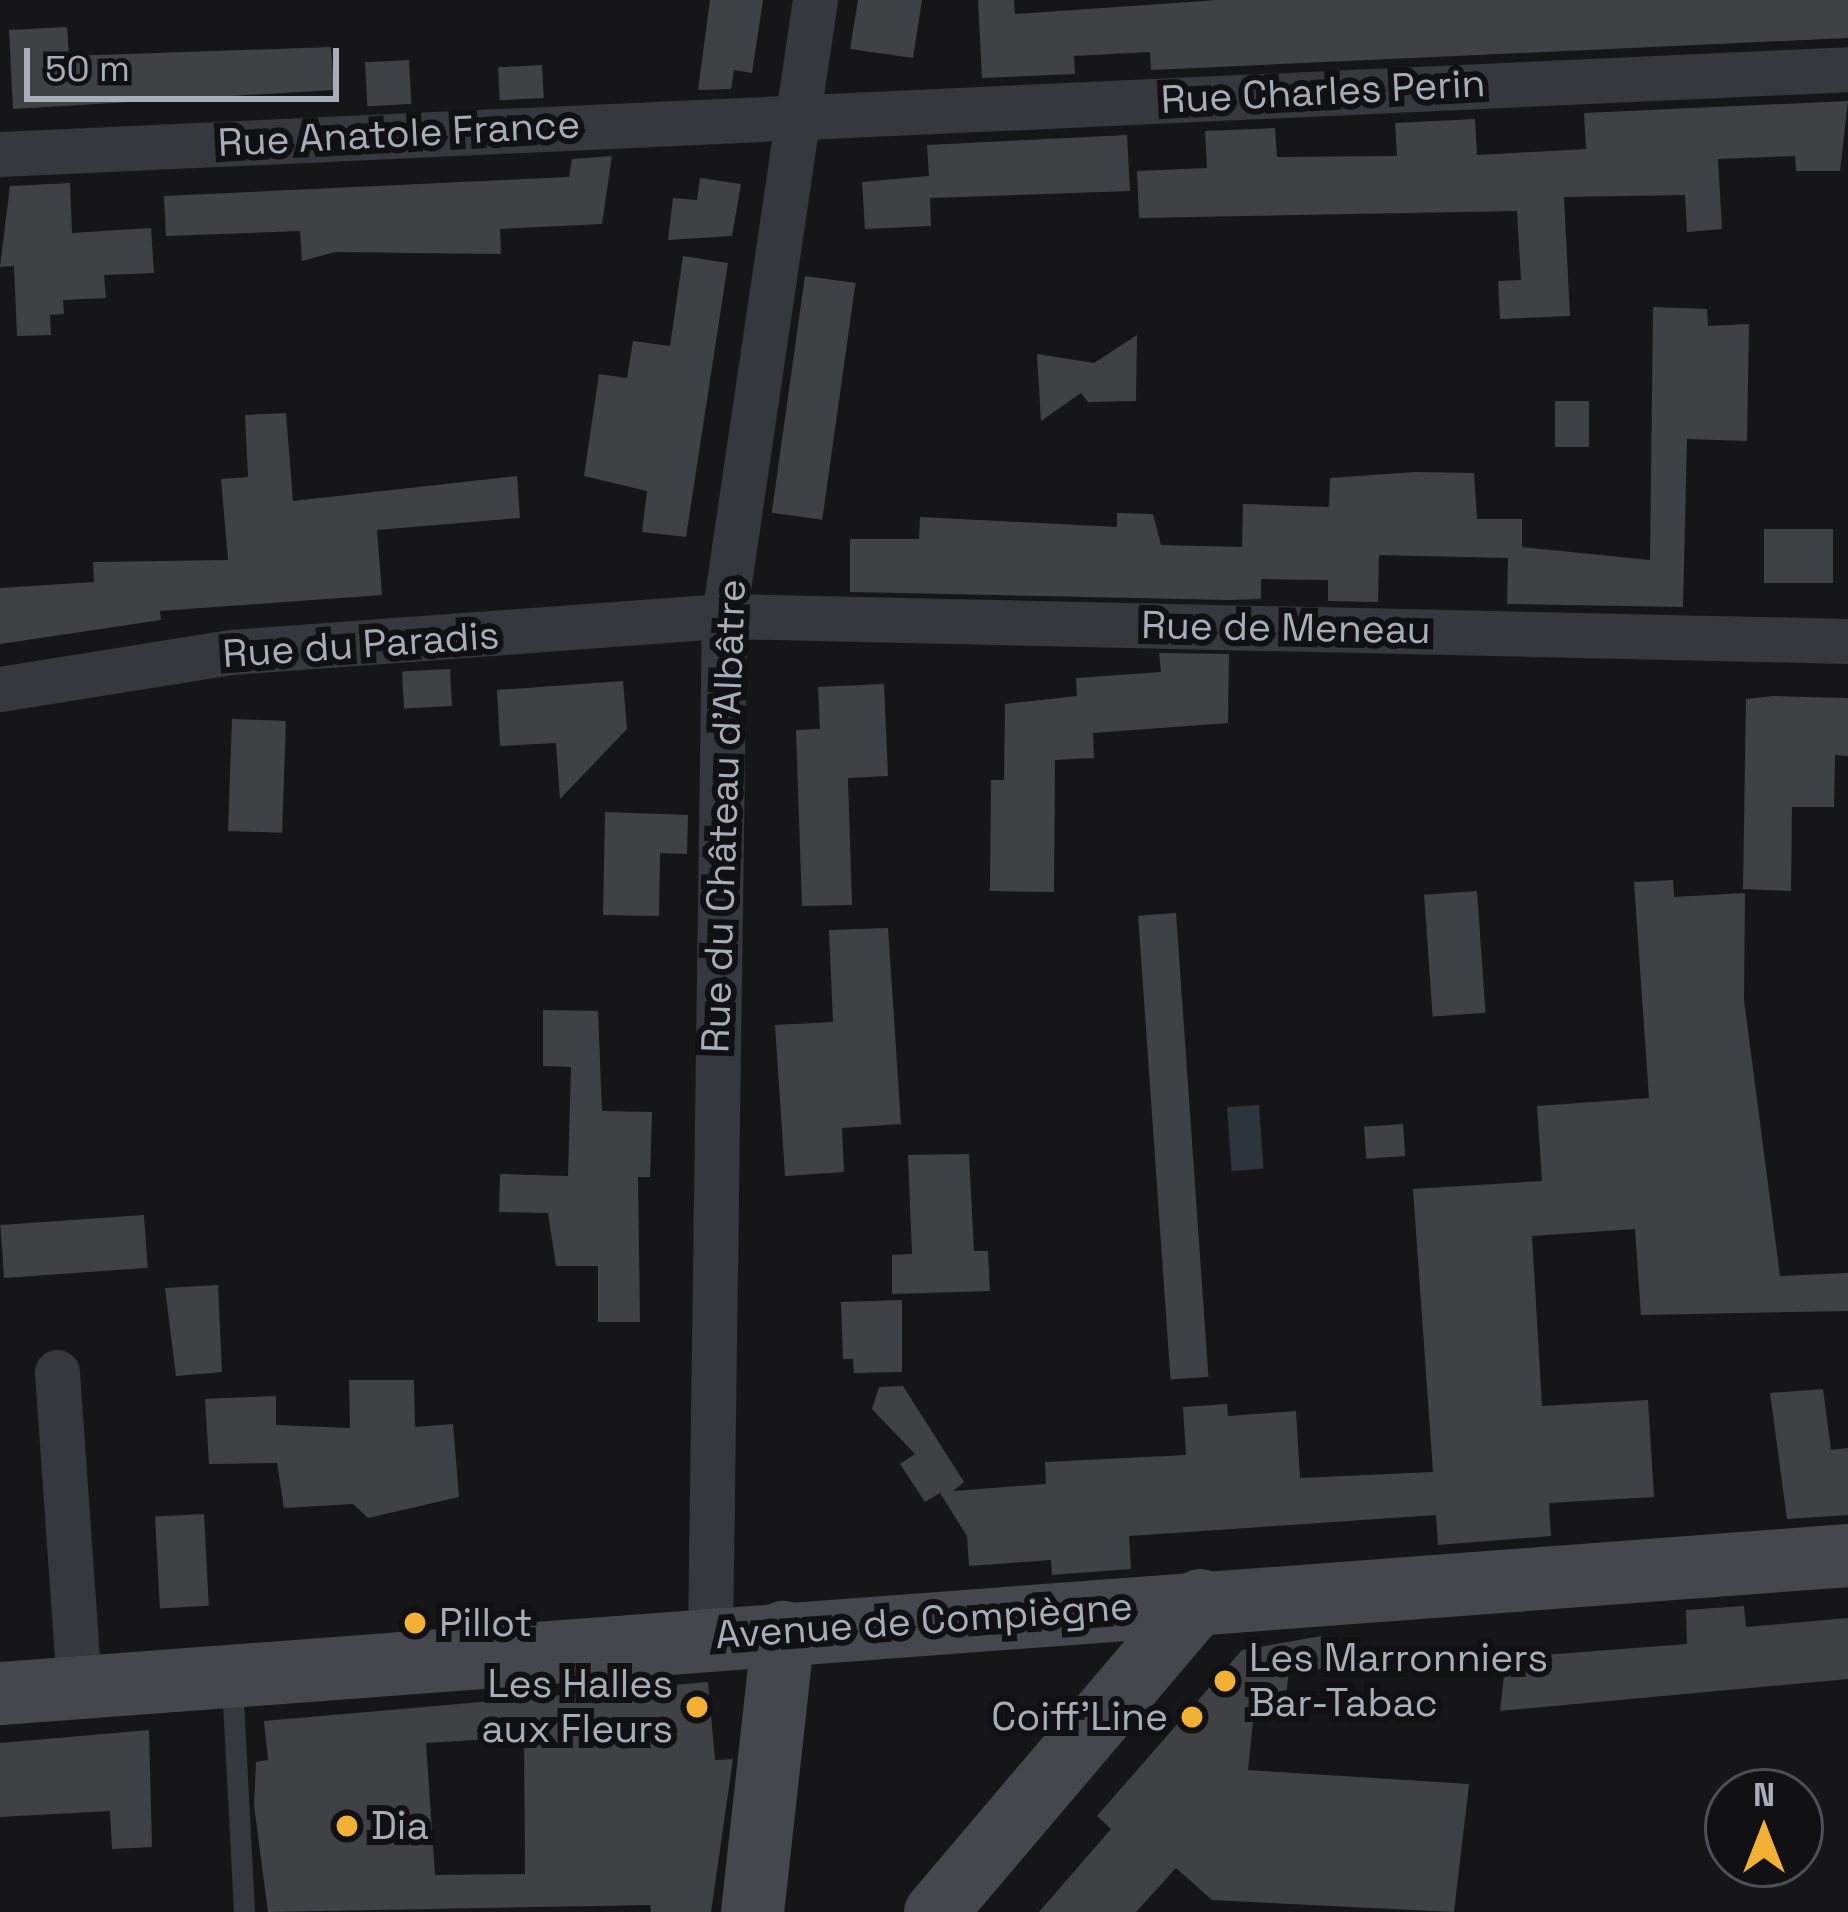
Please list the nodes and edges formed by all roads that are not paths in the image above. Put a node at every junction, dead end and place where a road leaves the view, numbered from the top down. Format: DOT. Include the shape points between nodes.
graph roads {
  1 [pos="815,0"];
  2 [pos="1848,69"];
  3 [pos="799,115"];
  4 [pos="0,154"];
  5 [pos="724,616"];
  6 [pos="1848,641"];
  7 [pos="0,689"];
  8 [pos="57,1372"];
  9 [pos="1848,1555"];
  10 [pos="1199,1600"];
  11 [pos="783,1632"];
  12 [pos="710,1638"];
  13 [pos="231,1675"];
  14 [pos="79,1687"];
  15 [pos="0,1693"];
  16 [pos="244,1912"];
  17 [pos="752,1912"];
  18 [pos="935,1912"];
  1 -- 3 [label="street, Rue du Château d'Albâtre"];
  2 -- 3 [label="street, Rue Charles Perin"];
  3 -- 4 [label="street, Rue Anatole France"];
  3 -- 5 [label="street, Rue du Château d'Albâtre"];
  5 -- 6 [label="street, Rue de Meneau"];
  5 -- 7 [label="street, Rue du Paradis" via="232,652"];
  5 -- 12 [label="street, Rue du Château d'Albâtre"];
  8 -- 14 [label="street"];
  9 -- 10 [label="main road, Avenue de Compiègne"];
  10 -- 11 [label="main road, Avenue de Compiègne"];
  10 -- 18 [label="main road"];
  11 -- 12 [label="main road, Avenue de Compiègne"];
  11 -- 17 [label="main road"];
  12 -- 13 [label="main road, Avenue de Compiègne"];
  13 -- 14 [label="main road, Avenue de Compiègne"];
  13 -- 16 [label="lane"];
  14 -- 15 [label="main road, Avenue de Compiègne"];
}
